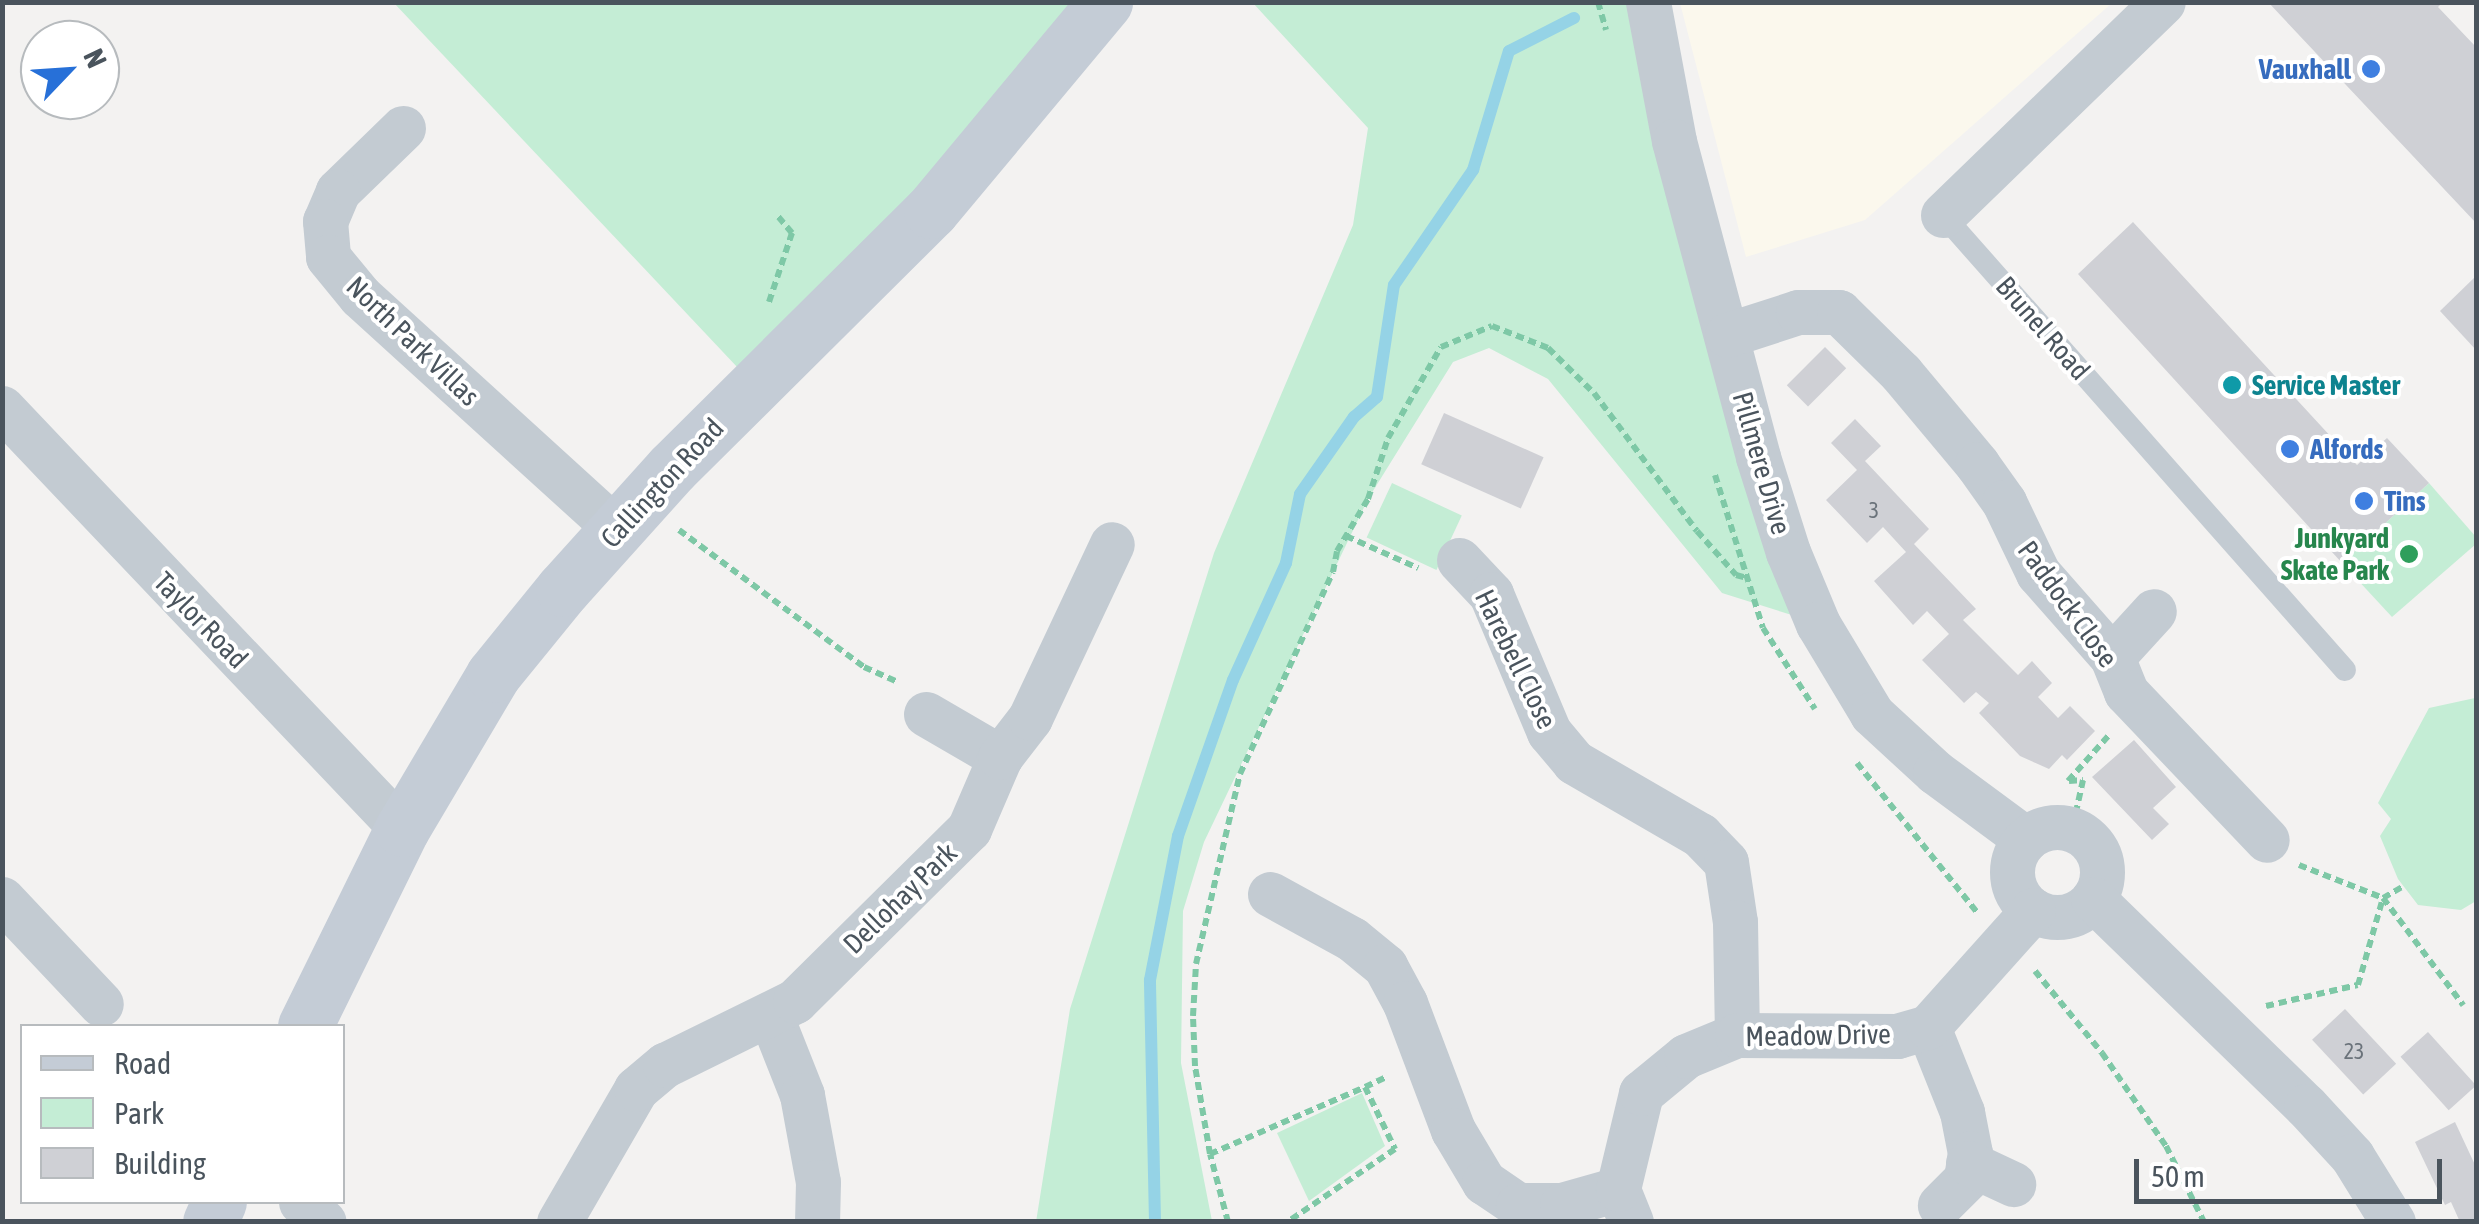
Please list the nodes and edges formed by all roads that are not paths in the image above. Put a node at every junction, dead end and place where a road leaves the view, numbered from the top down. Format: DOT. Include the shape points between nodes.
graph roads {
  1 [pos="1105,2"];
  2 [pos="1648,2"];
  3 [pos="2163,2"];
  4 [pos="403,128"];
  5 [pos="1943,215"];
  6 [pos="1727,336"];
  7 [pos="2,408"];
  8 [pos="629,517"];
  9 [pos="1112,544"];
  10 [pos="1458,560"];
  11 [pos="2154,611"];
  12 [pos="2112,657"];
  13 [pos="2345,670"];
  14 [pos="926,714"];
  15 [pos="1000,757"];
  16 [pos="402,829"];
  17 [pos="2026,840"];
  18 [pos="2266,840"];
  19 [pos="1270,894"];
  20 [pos="2,899"];
  21 [pos="2093,900"];
  22 [pos="2019,926"];
  23 [pos="101,1004"];
  24 [pos="770,1014"];
  25 [pos="306,1024"];
  26 [pos="1928,1026"];
  27 [pos="1736,1035"];
  28 [pos="1968,1163"];
  29 [pos="2012,1184"];
  30 [pos="303,1204"];
  31 [pos="1624,1205"];
  32 [pos="1931,1213"];
  33 [pos="324,1222"];
  34 [pos="559,1222"];
  35 [pos="817,1222"];
  36 [pos="2393,1222"];
  1 -- 8 [label="main road, Callington Road" via="932,210"];
  2 -- 6 [label="street, Pillmere Drive" via="1674,140"];
  3 -- 5 [label="street, Brunel Road"];
  4 -- 8 [label="street, North Park Villas" via="338,190 325,221 328,257 360,296"];
  5 -- 13 [label="lane, Brunel Road"];
  6 -- 12 [label="street, Paddock Close" via="1798,312 1838,312 1901,373 1977,464 2004,502 2038,573"];
  6 -- 17 [label="street, Pillmere Drive" via="1788,552 1818,624 1872,714"];
  7 -- 16 [label="street, Taylor Road"];
  8 -- 16 [label="main road, Callington Road" via="493,675"];
  9 -- 15 [label="street, Dellohay Park" via="1030,718"];
  10 -- 27 [label="street, Harebell Close" via="1491,594 1549,732 1574,762 1700,834 1726,862 1735,922"];
  11 -- 12 [label="street"];
  12 -- 18 [label="street, Paddock Close" via="2126,692"];
  14 -- 15 [label="street"];
  15 -- 24 [label="street, Dellohay Park" via="970,830 795,1001"];
  16 -- 25 [label="main road, Callington Road"];
  17 -- 21 [label="street" via="2044,828 2089,839 2102,866"];
  17 -- 22 [label="street" via="2012,871"];
  19 -- 31 [label="street" via="1385,966 1453,1130 1484,1182 1518,1204"];
  20 -- 23 [label="street"];
  21 -- 22 [label="street" via="2064,916"];
  21 -- 36 [label="street" via="2352,1156"];
  22 -- 26 [label="street, Meadow Drive"];
  24 -- 34 [label="street, Dellohay Park" via="665,1065 636,1089"];
  24 -- 35 [label="street" via="802,1095 818,1182"];
  26 -- 27 [label="street, Meadow Drive" via="1897,1036"];
  26 -- 28 [label="street" via="1962,1112"];
  27 -- 31 [label="street, Meadow Drive" via="1686,1056 1641,1093"];
  28 -- 29 [label="street"];
  28 -- 32 [label="street" via="1966,1178"];
  30 -- 33 [label="street"];
}
